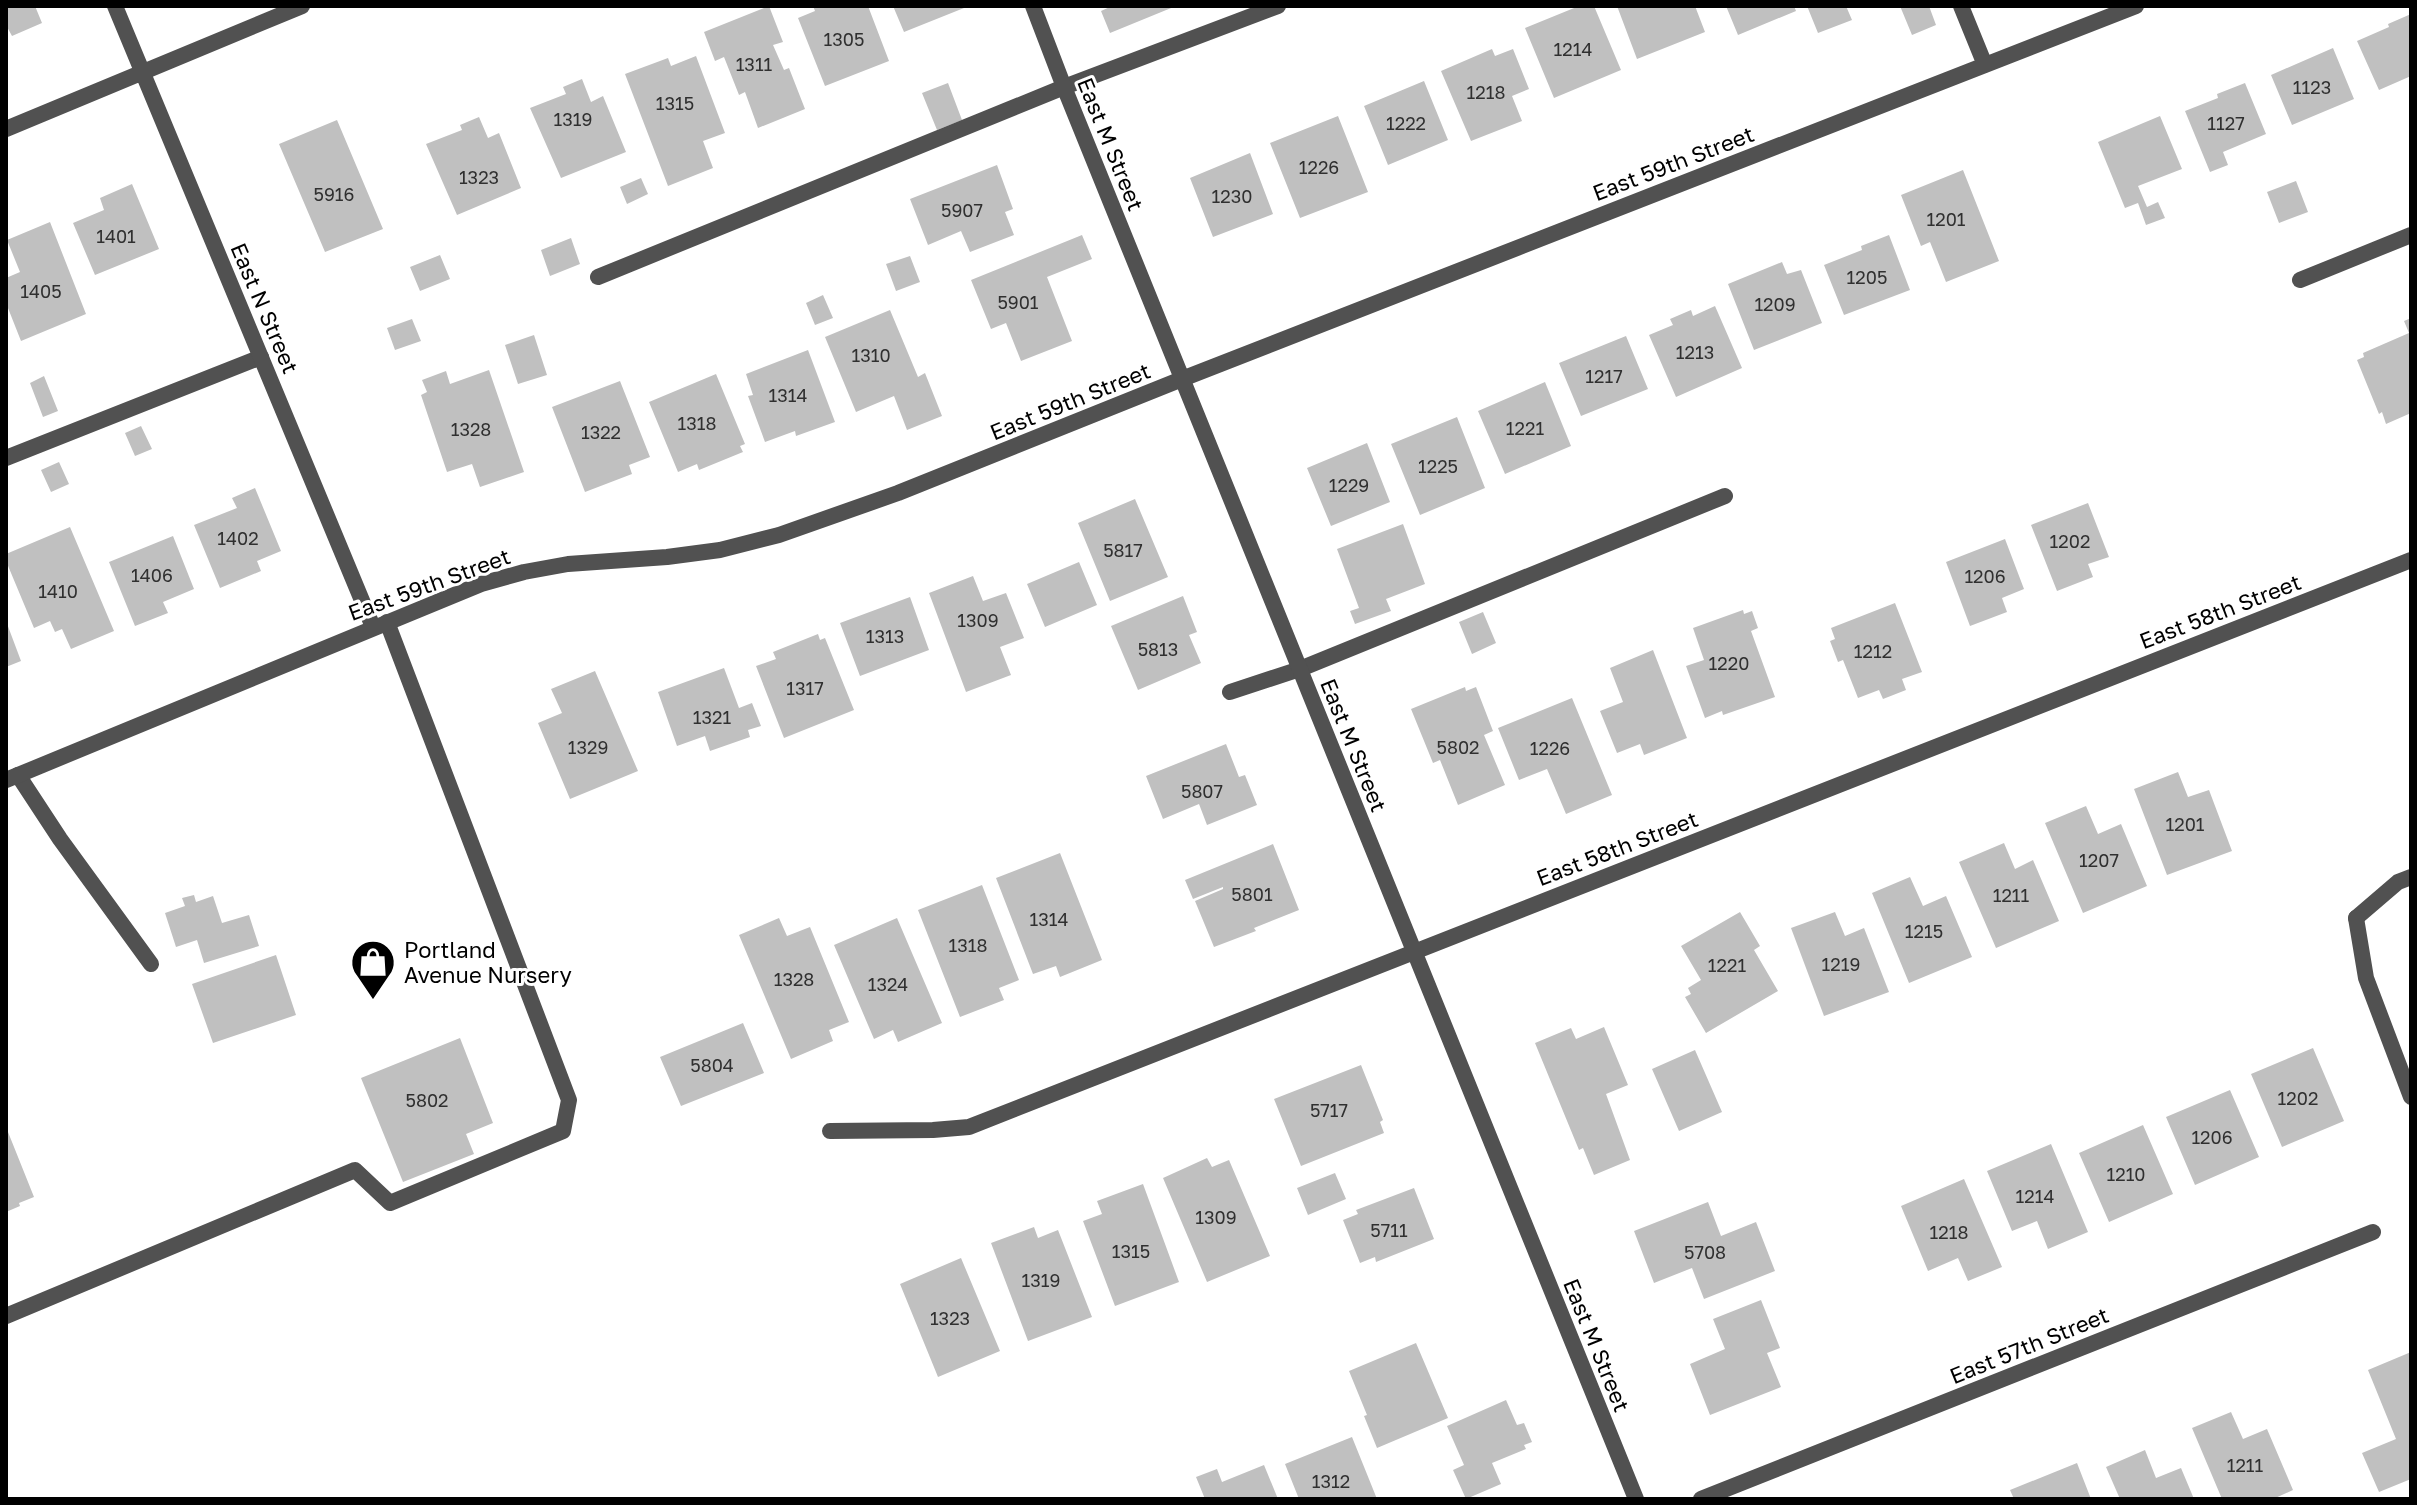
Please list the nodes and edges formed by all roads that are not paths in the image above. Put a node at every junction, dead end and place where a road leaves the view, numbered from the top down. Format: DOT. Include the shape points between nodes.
graph roads {
  1 [pos="115,6"];
  2 [pos="302,6"];
  3 [pos="1033,6"];
  4 [pos="1278,6"];
  5 [pos="1961,6"];
  6 [pos="2136,6"];
  7 [pos="1985,65"];
  8 [pos="142,72"];
  9 [pos="1064,87"];
  10 [pos="6,129"];
  11 [pos="2411,235"];
  12 [pos="598,277"];
  13 [pos="2300,280"];
  14 [pos="261,357"];
  15 [pos="1182,379"];
  16 [pos="6,458"];
  17 [pos="1725,496"];
  18 [pos="2411,560"];
  19 [pos="380,625"];
  20 [pos="1300,669"];
  21 [pos="1230,692"];
  22 [pos="12,777"];
  23 [pos="2411,877"];
  24 [pos="1414,952"];
  25 [pos="151,964"];
  26 [pos="2411,1097"];
  27 [pos="830,1131"];
  28 [pos="2373,1232"];
  29 [pos="6,1316"];
  30 [pos="1636,1499"];
  31 [pos="1701,1499"];
  1 -- 8 [label="street, East N Street"];
  2 -- 8 [label="street"];
  3 -- 9 [label="street, East M Street"];
  4 -- 9 [label="street"];
  5 -- 7 [label="street"];
  6 -- 7 [label="street, East 59th Street"];
  7 -- 15 [label="street, East 59th Street"];
  8 -- 10 [label="street"];
  8 -- 14 [label="street, East N Street"];
  9 -- 12 [label="street"];
  9 -- 15 [label="street, East M Street"];
  11 -- 13 [label="street"];
  14 -- 16 [label="street"];
  14 -- 19 [label="street, East N Street"];
  15 -- 19 [label="street, East 59th Street" via="779,535 720,550 524,572"];
  15 -- 20 [label="street, East M Street"];
  17 -- 20 [label="street"];
  18 -- 24 [label="street, East 58th Street"];
  19 -- 22 [label="street, East 59th Street"];
  19 -- 29 [label="street, East N Street" via="569,1100 563,1131 390,1203 355,1170"];
  20 -- 21 [label="street"];
  20 -- 24 [label="street, East M Street"];
  22 -- 25 [label="street"];
  23 -- 26 [label="street" via="2356,918 2366,978"];
  24 -- 27 [label="street, East 58th Street" via="969,1127"];
  24 -- 30 [label="street, East M Street"];
  28 -- 31 [label="street, East 57th Street"];
}
